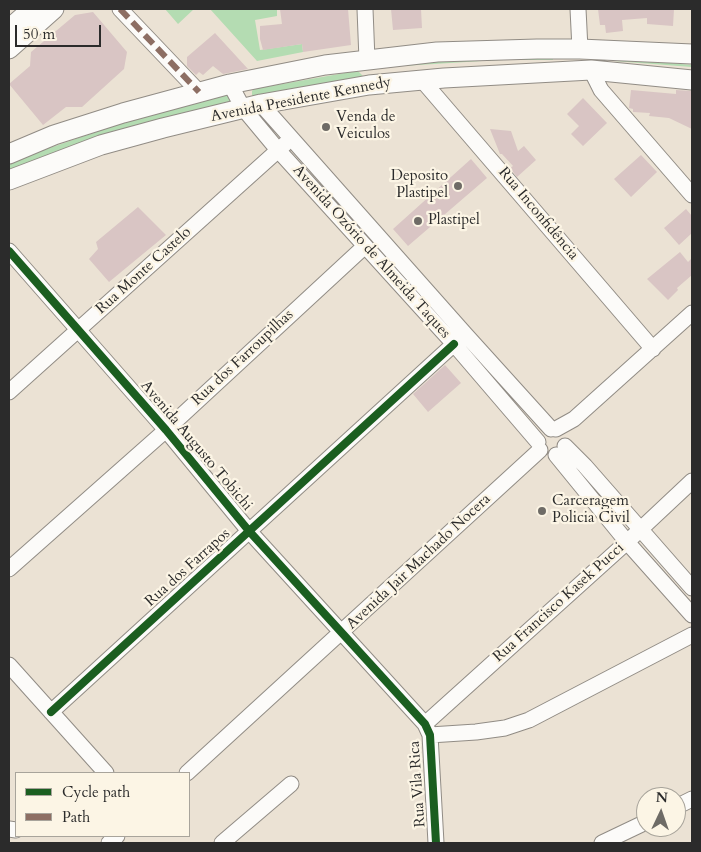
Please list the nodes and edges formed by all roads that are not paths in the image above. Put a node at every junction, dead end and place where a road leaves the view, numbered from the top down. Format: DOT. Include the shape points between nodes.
graph roads {
  1 [pos="32,9"];
  2 [pos="54,9"];
  3 [pos="120,9"];
  4 [pos="365,9"];
  5 [pos="578,9"];
  6 [pos="9,29"];
  7 [pos="9,49"];
  8 [pos="580,49"];
  9 [pos="692,54"];
  10 [pos="367,60"];
  11 [pos="591,70"];
  12 [pos="422,80"];
  13 [pos="692,80"];
  14 [pos="230,84"];
  15 [pos="199,92"];
  16 [pos="252,106"];
  17 [pos="291,138"];
  18 [pos="278,150"];
  19 [pos="9,154"];
  20 [pos="9,180"];
  21 [pos="692,195"];
  22 [pos="365,246"];
  23 [pos="9,251"];
  24 [pos="692,313"];
  25 [pos="78,330"];
  26 [pos="454,344"];
  27 [pos="653,350"];
  28 [pos="9,392"];
  29 [pos="166,430"];
  30 [pos="559,440"];
  31 [pos="539,446"];
  32 [pos="692,481"];
  33 [pos="640,530"];
  34 [pos="249,531"];
  35 [pos="627,542"];
  36 [pos="9,569"];
  37 [pos="692,588"];
  38 [pos="692,615"];
  39 [pos="341,633"];
  40 [pos="692,635"];
  41 [pos="10,669"];
  42 [pos="51,712"];
  43 [pos="427,730"];
  44 [pos="105,772"];
  45 [pos="188,772"];
  46 [pos="291,784"];
  47 [pos="636,827"];
  48 [pos="222,843"];
  49 [pos="436,843"];
  50 [pos="602,843"];
  1 -- 6 [label="main road"];
  2 -- 7 [label="main road"];
  3 -- 15 [label="street"];
  4 -- 10 [label="street"];
  5 -- 8 [label="street"];
  8 -- 9 [label="main road, Avenida Presidente Kennedy"];
  8 -- 10 [label="main road, Avenida Presidente Kennedy" via="437,52"];
  10 -- 14 [label="main road, Avenida Presidente Kennedy"];
  11 -- 12 [label="main road, Avenida Presidente Kennedy"];
  11 -- 13 [label="main road, Avenida Presidente Kennedy"];
  11 -- 21 [label="street" via="601,90"];
  12 -- 16 [label="main road, Avenida Presidente Kennedy" via="369,84"];
  12 -- 27 [label="street, Rua Inconfidência"];
  14 -- 15 [label="main road, Avenida Presidente Kennedy"];
  14 -- 16 [label="street"];
  15 -- 19 [label="main road, Avenida Presidente Kennedy" via="123,113"];
  16 -- 17 [label="street, Avenida Ozório de Almeida Taques"];
  16 -- 18 [label="street, Avenida Ozório de Almeida Taques"];
  16 -- 20 [label="main road, Avenida Presidente Kennedy" via="101,145"];
  17 -- 18 [label="street, Rua Monte Castelo"];
  17 -- 30 [label="street, Avenida Ozório de Almeida Taques"];
  18 -- 22 [label="street, Avenida Ozório de Almeida Taques"];
  18 -- 25 [label="street, Rua Monte Castelo"];
  22 -- 26 [label="street, Avenida Ozório de Almeida Taques"];
  22 -- 29 [label="street, Rua dos Farroupilhas"];
  23 -- 25 [label="street, Avenida Augusto Tobichi"];
  24 -- 27 [label="street"];
  25 -- 28 [label="street, Rua Monte Castelo"];
  25 -- 29 [label="street, Avenida Augusto Tobichi"];
  26 -- 31 [label="street, Avenida Ozório de Almeida Taques"];
  26 -- 34 [label="street, Rua dos Farrapos"];
  27 -- 30 [label="street" via="574,419"];
  29 -- 34 [label="street, Avenida Augusto Tobichi"];
  29 -- 36 [label="street, Rua dos Farroupilhas"];
  30 -- 31 [label="street, Avenida Jair Machado Nocera" via="542,433"];
  30 -- 31 [label="street" via="549,456"];
  30 -- 33 [label="street, Avenida Ozório de Almeida Taques"];
  30 -- 35 [label="street, Avenida Ozório de Almeida Taques"];
  31 -- 39 [label="street, Avenida Jair Machado Nocera"];
  32 -- 33 [label="street, Rua Francisco Kasek Pucci"];
  33 -- 35 [label="street, Rua Francisco Kasek Pucci"];
  33 -- 37 [label="street, Avenida Ozório de Almeida Taques"];
  34 -- 39 [label="street, Avenida Augusto Tobichi"];
  34 -- 42 [label="street, Rua dos Farrapos"];
  35 -- 38 [label="street, Avenida Ozório de Almeida Taques"];
  35 -- 43 [label="street, Rua Francisco Kasek Pucci"];
  39 -- 43 [label="street, Avenida Augusto Tobichi"];
  39 -- 45 [label="street, Avenida Jair Machado Nocera"];
  40 -- 43 [label="street" via="529,720 505,728 476,732"];
  41 -- 42 [label="street"];
  42 -- 44 [label="street"];
  43 -- 49 [label="street, Rua Vila Rica"];
  46 -- 48 [label="street"];
  47 -- 50 [label="street"];
}
